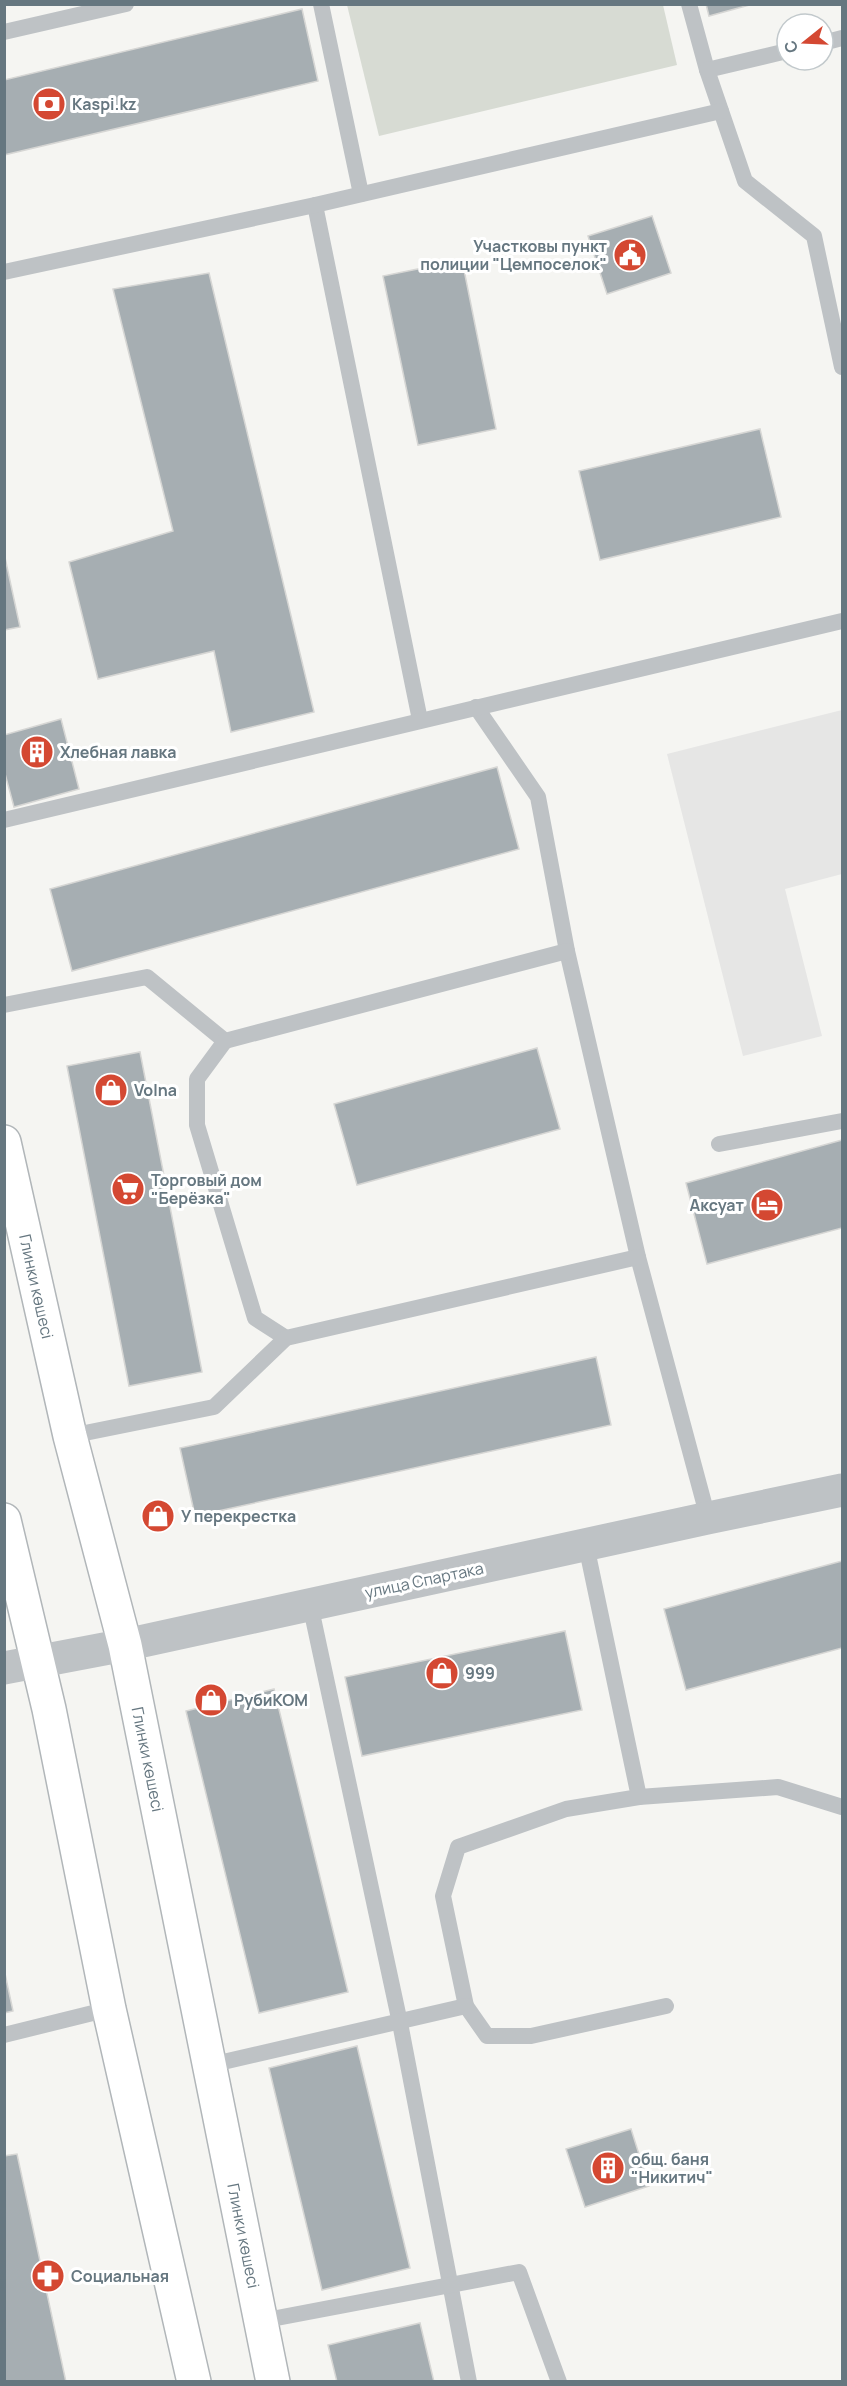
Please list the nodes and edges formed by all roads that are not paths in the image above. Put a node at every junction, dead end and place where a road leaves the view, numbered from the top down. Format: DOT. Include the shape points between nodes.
graph roads {
  1 [pos="126,4"];
  2 [pos="321,4"];
  3 [pos="689,4"];
  4 [pos="4,32"];
  5 [pos="775,54"];
  6 [pos="707,70"];
  7 [pos="721,111"];
  8 [pos="362,194"];
  9 [pos="315,204"];
  10 [pos="4,272"];
  11 [pos="843,367"];
  12 [pos="843,621"];
  13 [pos="476,707"];
  14 [pos="420,720"];
  15 [pos="4,820"];
  16 [pos="567,951"];
  17 [pos="4,1005"];
  18 [pos="225,1041"];
  19 [pos="843,1121"];
  20 [pos="4,1142"];
  21 [pos="719,1144"];
  22 [pos="638,1257"];
  23 [pos="286,1338"];
  24 [pos="70,1436"];
  25 [pos="843,1490"];
  26 [pos="708,1518"];
  27 [pos="4,1520"];
  28 [pos="586,1545"];
  29 [pos="310,1604"];
  30 [pos="125,1645"];
  31 [pos="36,1661"];
  32 [pos="4,1668"];
  33 [pos="639,1797"];
  34 [pos="843,1807"];
  35 [pos="466,2006"];
  36 [pos="666,2006"];
  37 [pos="109,2009"];
  38 [pos="400,2023"];
  39 [pos="4,2035"];
  40 [pos="210,2065"];
  41 [pos="452,2284"];
  42 [pos="261,2321"];
  43 [pos="194,2382"];
  44 [pos="273,2382"];
  45 [pos="470,2382"];
  46 [pos="559,2382"];
  1 -- 4 [label="lane"];
  2 -- 8 [label="lane"];
  3 -- 6 [label="lane"];
  5 -- 6 [label="lane"];
  6 -- 7 [label="lane"];
  7 -- 8 [label="lane"];
  7 -- 11 [label="lane" via="746,181 814,236"];
  8 -- 9 [label="lane"];
  9 -- 10 [label="lane"];
  9 -- 14 [label="lane"];
  12 -- 13 [label="lane"];
  13 -- 14 [label="lane"];
  13 -- 16 [label="lane" via="538,797"];
  14 -- 15 [label="lane"];
  16 -- 18 [label="lane"];
  16 -- 22 [label="lane"];
  17 -- 18 [label="lane" via="147,977"];
  18 -- 23 [label="lane" via="197,1079 197,1125 255,1318"];
  19 -- 21 [label="lane"];
  20 -- 24 [label="main road, Глинки көшесі"];
  22 -- 23 [label="lane"];
  22 -- 26 [label="lane"];
  23 -- 24 [label="lane" via="214,1407"];
  24 -- 30 [label="main road, Глинки көшесі"];
  25 -- 26 [label="street, улица Спартака"];
  26 -- 28 [label="street, улица Спартака"];
  27 -- 31 [label="main road"];
  28 -- 29 [label="street, улица Спартака"];
  28 -- 33 [label="lane"];
  29 -- 30 [label="street, улица Спартака"];
  29 -- 38 [label="lane"];
  30 -- 31 [label="street, улица Спартака"];
  30 -- 40 [label="main road, Глинки көшесі"];
  31 -- 32 [label="street, улица Спартака"];
  31 -- 37 [label="main road"];
  33 -- 34 [label="lane" via="778,1786"];
  33 -- 35 [label="lane" via="567,1809 458,1847 443,1896"];
  35 -- 36 [label="lane" via="487,2036 531,2036"];
  35 -- 38 [label="lane"];
  37 -- 39 [label="lane"];
  37 -- 43 [label="main road"];
  38 -- 40 [label="lane"];
  38 -- 41 [label="lane"];
  40 -- 42 [label="main road, Глинки көшесі"];
  41 -- 42 [label="lane"];
  41 -- 45 [label="lane"];
  41 -- 46 [label="lane" via="519,2272"];
  42 -- 44 [label="main road, Глинки көшесі"];
}
